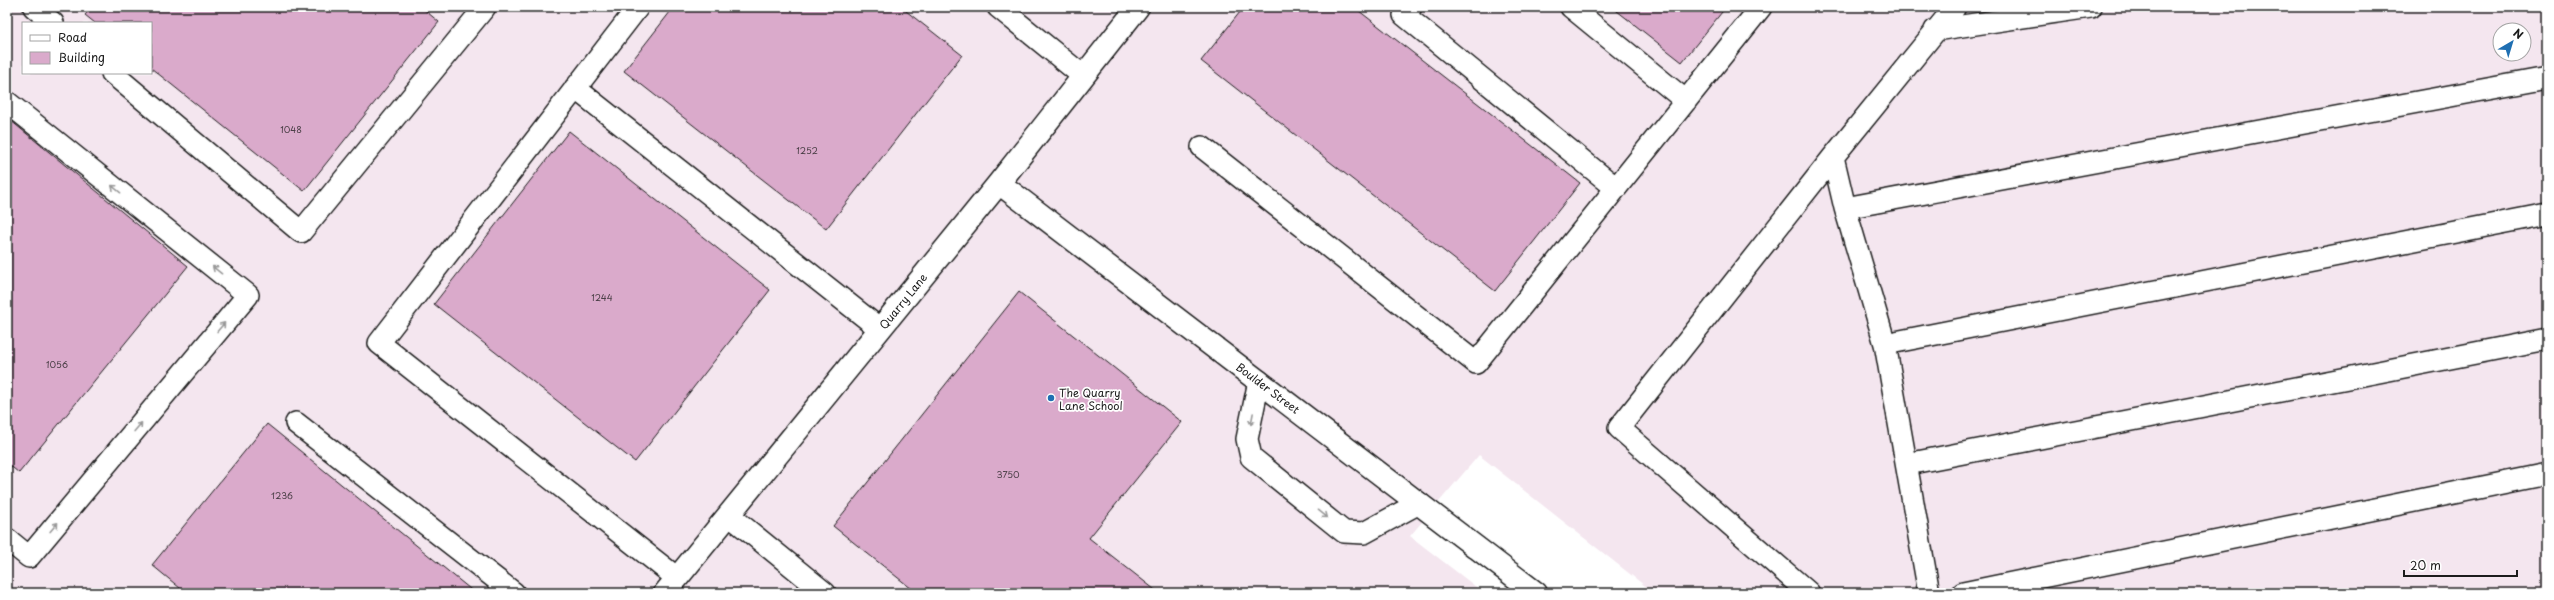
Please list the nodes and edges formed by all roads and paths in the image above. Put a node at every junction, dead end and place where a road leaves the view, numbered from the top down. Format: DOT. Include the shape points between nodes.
graph roads {
  1 [pos="34,7"];
  2 [pos="638,7"];
  3 [pos="998,7"];
  4 [pos="1138,7"];
  5 [pos="1411,7"];
  6 [pos="1571,7"];
  7 [pos="1761,7"];
  8 [pos="1955,7"];
  9 [pos="2091,7"];
  10 [pos="481,8"];
  11 [pos="52,22"];
  12 [pos="1935,30"];
  13 [pos="113,74"];
  14 [pos="1083,76"];
  15 [pos="2547,78"];
  16 [pos="575,88"];
  17 [pos="1686,101"];
  18 [pos="7,102"];
  19 [pos="1202,147"];
  20 [pos="1833,157"];
  21 [pos="999,183"];
  22 [pos="1616,188"];
  23 [pos="1845,208"];
  24 [pos="2547,214"];
  25 [pos="880,329"];
  26 [pos="2547,339"];
  27 [pos="1885,344"];
  28 [pos="1259,381"];
  29 [pos="296,423"];
  30 [pos="1906,464"];
  31 [pos="2547,474"];
  32 [pos="1419,503"];
  33 [pos="729,515"];
  34 [pos="7,539"];
  35 [pos="671,586"];
  36 [pos="514,593"];
  37 [pos="825,593"];
  38 [pos="1536,593"];
  39 [pos="1809,593"];
  40 [pos="1930,593"];
  41 [pos="1963,593"];
  1 -- 11 [label="lane"];
  2 -- 16 [label="lane"];
  3 -- 14 [label="lane"];
  4 -- 14 [label="street, Quarry Lane"];
  5 -- 22 [label="lane" via="1404,15"];
  6 -- 17 [label="lane"];
  7 -- 17 [label="lane"];
  8 -- 12 [label="lane"];
  9 -- 12 [label="lane"];
  10 -- 13 [label="lane" via="301,232"];
  12 -- 20 [label="lane"];
  14 -- 21 [label="street, Quarry Lane"];
  15 -- 23 [label="lane"];
  16 -- 25 [label="lane"];
  16 -- 35 [label="lane" via="378,342"];
  17 -- 22 [label="lane"];
  34 -- 18 [label="lane, one-way" via="30,557 248,294"];
  19 -- 22 [label="lane" via="1476,363"];
  20 -- 23 [label="lane"];
  20 -- 39 [label="lane" via="1619,428"];
  21 -- 25 [label="street, Quarry Lane"];
  21 -- 28 [label="street, Boulder Street"];
  23 -- 27 [label="lane"];
  24 -- 27 [label="lane"];
  25 -- 33 [label="street, Quarry Lane"];
  26 -- 30 [label="lane"];
  27 -- 30 [label="lane"];
  28 -- 32 [label="street, Boulder Street"];
  28 -- 32 [label="lane, one-way" via="1248,440 1251,457 1344,532 1364,533"];
  29 -- 36 [label="lane"];
  30 -- 40 [label="lane"];
  31 -- 41 [label="lane"];
  32 -- 38 [label="street, Boulder Street"];
  33 -- 35 [label="street, Quarry Lane"];
  33 -- 37 [label="lane"];
}
